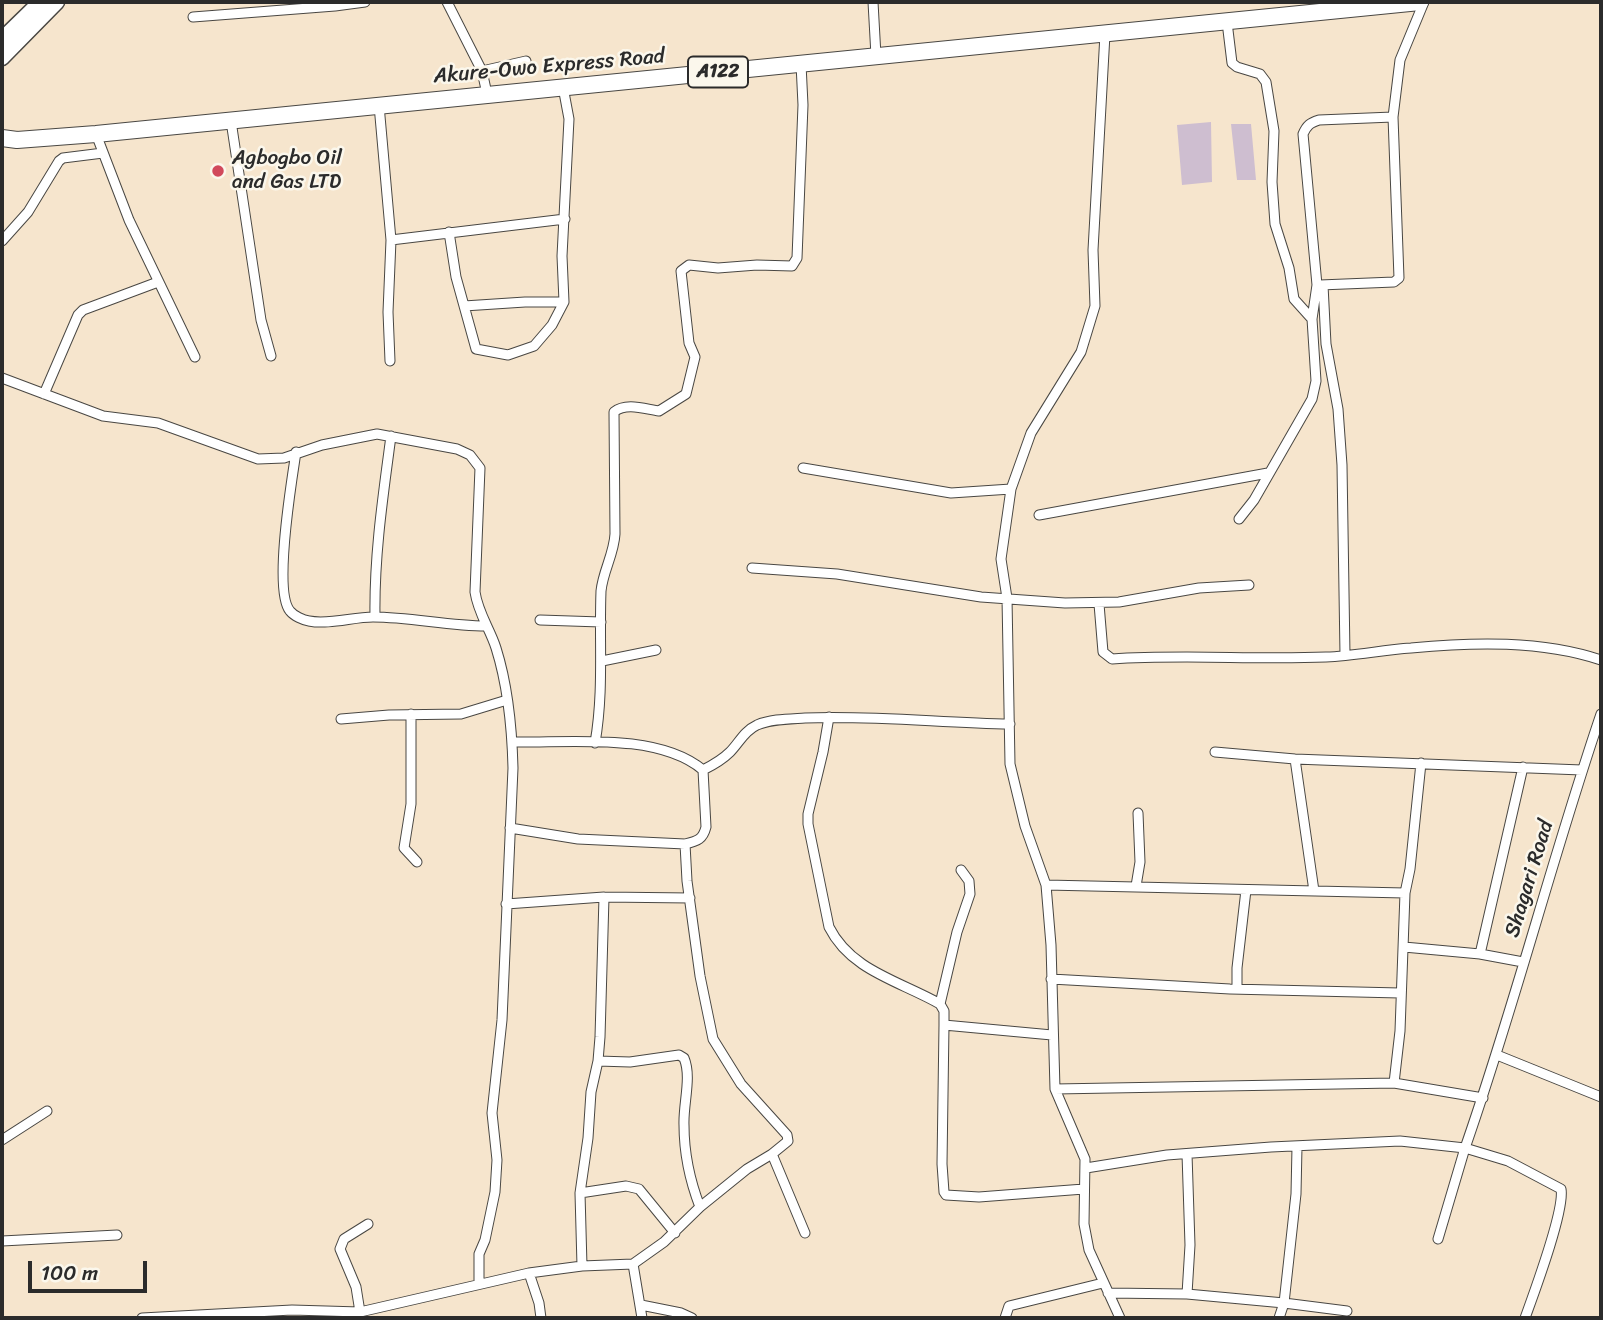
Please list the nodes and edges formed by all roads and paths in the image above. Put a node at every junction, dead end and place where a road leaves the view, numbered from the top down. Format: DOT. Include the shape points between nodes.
graph roads {
  1 [pos="40,2"];
  2 [pos="57,2"];
  3 [pos="365,2"];
  4 [pos="447,2"];
  5 [pos="873,2"];
  6 [pos="1422,2"];
  7 [pos="193,17"];
  8 [pos="1227,22"];
  9 [pos="1105,34"];
  10 [pos="2,39"];
  11 [pos="876,56"];
  12 [pos="2,58"];
  13 [pos="526,61"];
  14 [pos="801,64"];
  15 [pos="482,71"];
  16 [pos="564,87"];
  17 [pos="487,94"];
  18 [pos="379,104"];
  19 [pos="1393,117"];
  20 [pos="231,121"];
  21 [pos="96,134"];
  22 [pos="7,142"];
  23 [pos="103,153"];
  24 [pos="565,219"];
  25 [pos="449,232"];
  26 [pos="391,240"];
  27 [pos="2,241"];
  28 [pos="158,282"];
  29 [pos="1320,285"];
  30 [pos="564,302"];
  31 [pos="464,306"];
  32 [pos="1312,319"];
  33 [pos="271,356"];
  34 [pos="195,357"];
  35 [pos="390,361"];
  36 [pos="2,378"];
  37 [pos="44,394"];
  38 [pos="391,436"];
  39 [pos="296,452"];
  40 [pos="803,468"];
  41 [pos="1268,474"];
  42 [pos="1011,489"];
  43 [pos="1039,515"];
  44 [pos="1239,519"];
  45 [pos="752,568"];
  46 [pos="1249,585"];
  47 [pos="1006,598"];
  48 [pos="1099,604"];
  49 [pos="374,617"];
  50 [pos="540,620"];
  51 [pos="601,622"];
  52 [pos="486,626"];
  53 [pos="656,650"];
  54 [pos="1345,656"];
  55 [pos="1601,660"];
  56 [pos="602,661"];
  57 [pos="507,700"];
  58 [pos="411,714"];
  59 [pos="1601,714"];
  60 [pos="829,717"];
  61 [pos="341,719"];
  62 [pos="1010,724"];
  63 [pos="513,742"];
  64 [pos="594,743"];
  65 [pos="1215,752"];
  66 [pos="1295,759"];
  67 [pos="1421,763"];
  68 [pos="1523,767"];
  69 [pos="704,770"];
  70 [pos="1582,770"];
  71 [pos="1138,813"];
  72 [pos="510,828"];
  73 [pos="685,844"];
  74 [pos="417,862"];
  75 [pos="961,870"];
  76 [pos="1046,885"];
  77 [pos="1136,886"];
  78 [pos="1246,890"];
  79 [pos="1314,891"];
  80 [pos="1405,893"];
  81 [pos="604,897"];
  82 [pos="690,898"];
  83 [pos="506,904"];
  84 [pos="1404,947"];
  85 [pos="1480,954"];
  86 [pos="1523,962"];
  87 [pos="1051,979"];
  88 [pos="1237,989"];
  89 [pos="1400,993"];
  90 [pos="940,1004"];
  91 [pos="944,1025"];
  92 [pos="1052,1035"];
  93 [pos="1497,1055"];
  94 [pos="598,1061"];
  95 [pos="1394,1083"];
  96 [pos="1055,1089"];
  97 [pos="1601,1097"];
  98 [pos="1483,1098"];
  99 [pos="47,1111"];
  100 [pos="2,1140"];
  101 [pos="1297,1147"];
  102 [pos="1465,1148"];
  103 [pos="772,1154"];
  104 [pos="1187,1154"];
  105 [pos="1086,1168"];
  106 [pos="1084,1189"];
  107 [pos="580,1193"];
  108 [pos="700,1207"];
  109 [pos="368,1224"];
  110 [pos="675,1233"];
  111 [pos="805,1233"];
  112 [pos="117,1236"];
  113 [pos="1438,1239"];
  114 [pos="2,1241"];
  115 [pos="633,1264"];
  116 [pos="582,1266"];
  117 [pos="529,1273"];
  118 [pos="1103,1283"];
  119 [pos="479,1284"];
  120 [pos="1108,1293"];
  121 [pos="1187,1294"];
  122 [pos="1284,1303"];
  123 [pos="641,1305"];
  124 [pos="1347,1311"];
  125 [pos="360,1312"];
  126 [pos="142,1318"];
  127 [pos="541,1318"];
  128 [pos="642,1318"];
  129 [pos="692,1318"];
  130 [pos="1005,1318"];
  131 [pos="1121,1318"];
  132 [pos="1279,1318"];
  133 [pos="1525,1318"];
  1 -- 10 [label="main road"];
  2 -- 12 [label="main road"];
  3 -- 7 [label="street"];
  4 -- 15 [label="street"];
  5 -- 11 [label="street"];
  6 -- 8 [label="highway, Akure-Owo Express Road / A122"];
  6 -- 19 [label="street" via="1400,60"];
  8 -- 9 [label="highway, Akure-Owo Express Road / A122"];
  8 -- 32 [label="street" via="1232,63 1260,74 1266,82 1273,131 1275,224 1294,299"];
  9 -- 11 [label="highway, Akure-Owo Express Road / A122"];
  9 -- 42 [label="street" via="1093,250 1095,306 1081,352 1031,433"];
  11 -- 14 [label="highway, Akure-Owo Express Road / A122"];
  13 -- 15 [label="street"];
  14 -- 16 [label="highway, Akure-Owo Express Road / A122"];
  14 -- 51 [label="street" via="797,261 792,266 689,265 681,271 689,343 695,358 686,394 663,409 621,407 614,412 615,534 602,585"];
  15 -- 17 [label="street"];
  16 -- 17 [label="highway, Akure-Owo Express Road / A122"];
  16 -- 24 [label="street" via="569,119"];
  17 -- 18 [label="highway, Akure-Owo Express Road / A122"];
  18 -- 20 [label="highway, Akure-Owo Express Road / A122"];
  18 -- 26 [label="street"];
  19 -- 29 [label="street" via="1399,278 1394,282"];
  19 -- 29 [label="street" via="1320,120 1306,127 1303,134"];
  20 -- 21 [label="highway, Akure-Owo Express Road / A122"];
  20 -- 33 [label="street" via="261,320"];
  21 -- 22 [label="highway, Akure-Owo Express Road / A122"];
  21 -- 23 [label="street"];
  23 -- 27 [label="street" via="59,161 29,212"];
  23 -- 28 [label="street"];
  24 -- 25 [label="street"];
  24 -- 30 [label="street"];
  25 -- 26 [label="street"];
  25 -- 31 [label="street"];
  26 -- 35 [label="street"];
  28 -- 34 [label="street"];
  28 -- 37 [label="street" via="83,310"];
  29 -- 32 [label="street"];
  29 -- 54 [label="street" via="1342,465"];
  30 -- 31 [label="street"];
  30 -- 31 [label="street" via="534,346 508,355 476,349"];
  32 -- 41 [label="street" via="1315,390"];
  36 -- 37 [label="street"];
  37 -- 39 [label="street" via="103,416 158,423 247,457 270,460"];
  38 -- 39 [label="street" via="351,438"];
  38 -- 49 [label="street"];
  38 -- 52 [label="street" via="457,449 470,455 480,468 475,592"];
  39 -- 49 [label="street" via="284,541 285,594 290,611 309,621"];
  40 -- 42 [label="street" via="951,493"];
  41 -- 43 [label="street"];
  41 -- 44 [label="street"];
  42 -- 47 [label="street" via="1001,559"];
  45 -- 47 [label="street" via="836,574"];
  46 -- 48 [label="street"];
  47 -- 48 [label="street"];
  47 -- 62 [label="street"];
  48 -- 54 [label="street" via="1103,652 1112,659"];
  49 -- 52 [label="street"];
  50 -- 51 [label="street"];
  51 -- 56 [label="street"];
  52 -- 57 [label="street" via="500,662"];
  53 -- 56 [label="street"];
  54 -- 55 [label="street" via="1490,643"];
  56 -- 64 [label="street" via="601,710"];
  57 -- 58 [label="street" via="461,714"];
  57 -- 63 [label="street"];
  58 -- 61 [label="street"];
  58 -- 74 [label="street" via="411,804 404,848"];
  59 -- 70 [label="street, Shagari Road"];
  60 -- 62 [label="street"];
  60 -- 69 [label="street" via="755,726"];
  60 -- 90 [label="street" via="808,814 829,927 835,940 874,972"];
  62 -- 76 [label="street" via="1010,764"];
  63 -- 64 [label="street"];
  63 -- 72 [label="street"];
  64 -- 69 [label="street" via="672,751"];
  65 -- 66 [label="street"];
  66 -- 67 [label="street"];
  66 -- 79 [label="street"];
  67 -- 68 [label="street"];
  67 -- 80 [label="street"];
  68 -- 70 [label="street"];
  68 -- 85 [label="street"];
  69 -- 73 [label="street" via="704,835"];
  70 -- 86 [label="street, Shagari Road"];
  71 -- 77 [label="street"];
  72 -- 73 [label="street" via="578,839"];
  72 -- 83 [label="street"];
  73 -- 82 [label="street"];
  75 -- 90 [label="street" via="969,881 970,894"];
  76 -- 77 [label="street"];
  76 -- 87 [label="street"];
  77 -- 78 [label="street"];
  78 -- 79 [label="street"];
  78 -- 88 [label="street"];
  79 -- 80 [label="street"];
  80 -- 84 [label="street"];
  81 -- 82 [label="street"];
  81 -- 83 [label="street"];
  81 -- 94 [label="street"];
  82 -- 103 [label="street" via="713,1039 741,1084 788,1138"];
  83 -- 119 [label="street" via="502,1020 492,1113 495,1192 479,1254"];
  84 -- 85 [label="street"];
  84 -- 89 [label="street"];
  85 -- 86 [label="street"];
  86 -- 93 [label="street, Shagari Road"];
  87 -- 88 [label="street"];
  87 -- 92 [label="street"];
  88 -- 89 [label="street"];
  89 -- 95 [label="street"];
  90 -- 91 [label="street"];
  91 -- 92 [label="street"];
  91 -- 106 [label="street" via="942,1164 946,1195"];
  92 -- 96 [label="street"];
  93 -- 97 [label="street"];
  93 -- 98 [label="street, Shagari Road"];
  94 -- 107 [label="street"];
  94 -- 108 [label="street" via="684,1058 686,1148"];
  95 -- 96 [label="street"];
  95 -- 98 [label="street"];
  96 -- 105 [label="street" via="1082,1148"];
  98 -- 102 [label="street, Shagari Road"];
  99 -- 100 [label="street"];
  101 -- 102 [label="street" via="1400,1141"];
  101 -- 104 [label="street"];
  101 -- 122 [label="street"];
  102 -- 113 [label="street, Shagari Road"];
  102 -- 133 [label="street" via="1508,1161 1561,1189 1553,1231"];
  103 -- 108 [label="street"];
  103 -- 111 [label="street"];
  104 -- 105 [label="street"];
  104 -- 121 [label="street" via="1191,1245"];
  105 -- 106 [label="street"];
  106 -- 118 [label="street" via="1089,1250"];
  107 -- 110 [label="street" via="625,1186 639,1189"];
  107 -- 116 [label="street"];
  108 -- 110 [label="street"];
  109 -- 125 [label="street" via="344,1239 340,1249 356,1287"];
  110 -- 115 [label="street"];
  112 -- 114 [label="street"];
  115 -- 116 [label="street"];
  115 -- 123 [label="street"];
  116 -- 117 [label="street"];
  117 -- 119 [label="street"];
  117 -- 127 [label="street"];
  118 -- 120 [label="street"];
  118 -- 130 [label="street" via="1009,1306"];
  119 -- 125 [label="street"];
  120 -- 121 [label="street"];
  120 -- 131 [label="street"];
  121 -- 122 [label="street"];
  122 -- 124 [label="street"];
  122 -- 132 [label="street"];
  123 -- 128 [label="street"];
  123 -- 129 [label="street"];
  125 -- 126 [label="street" via="292,1310"];
}
